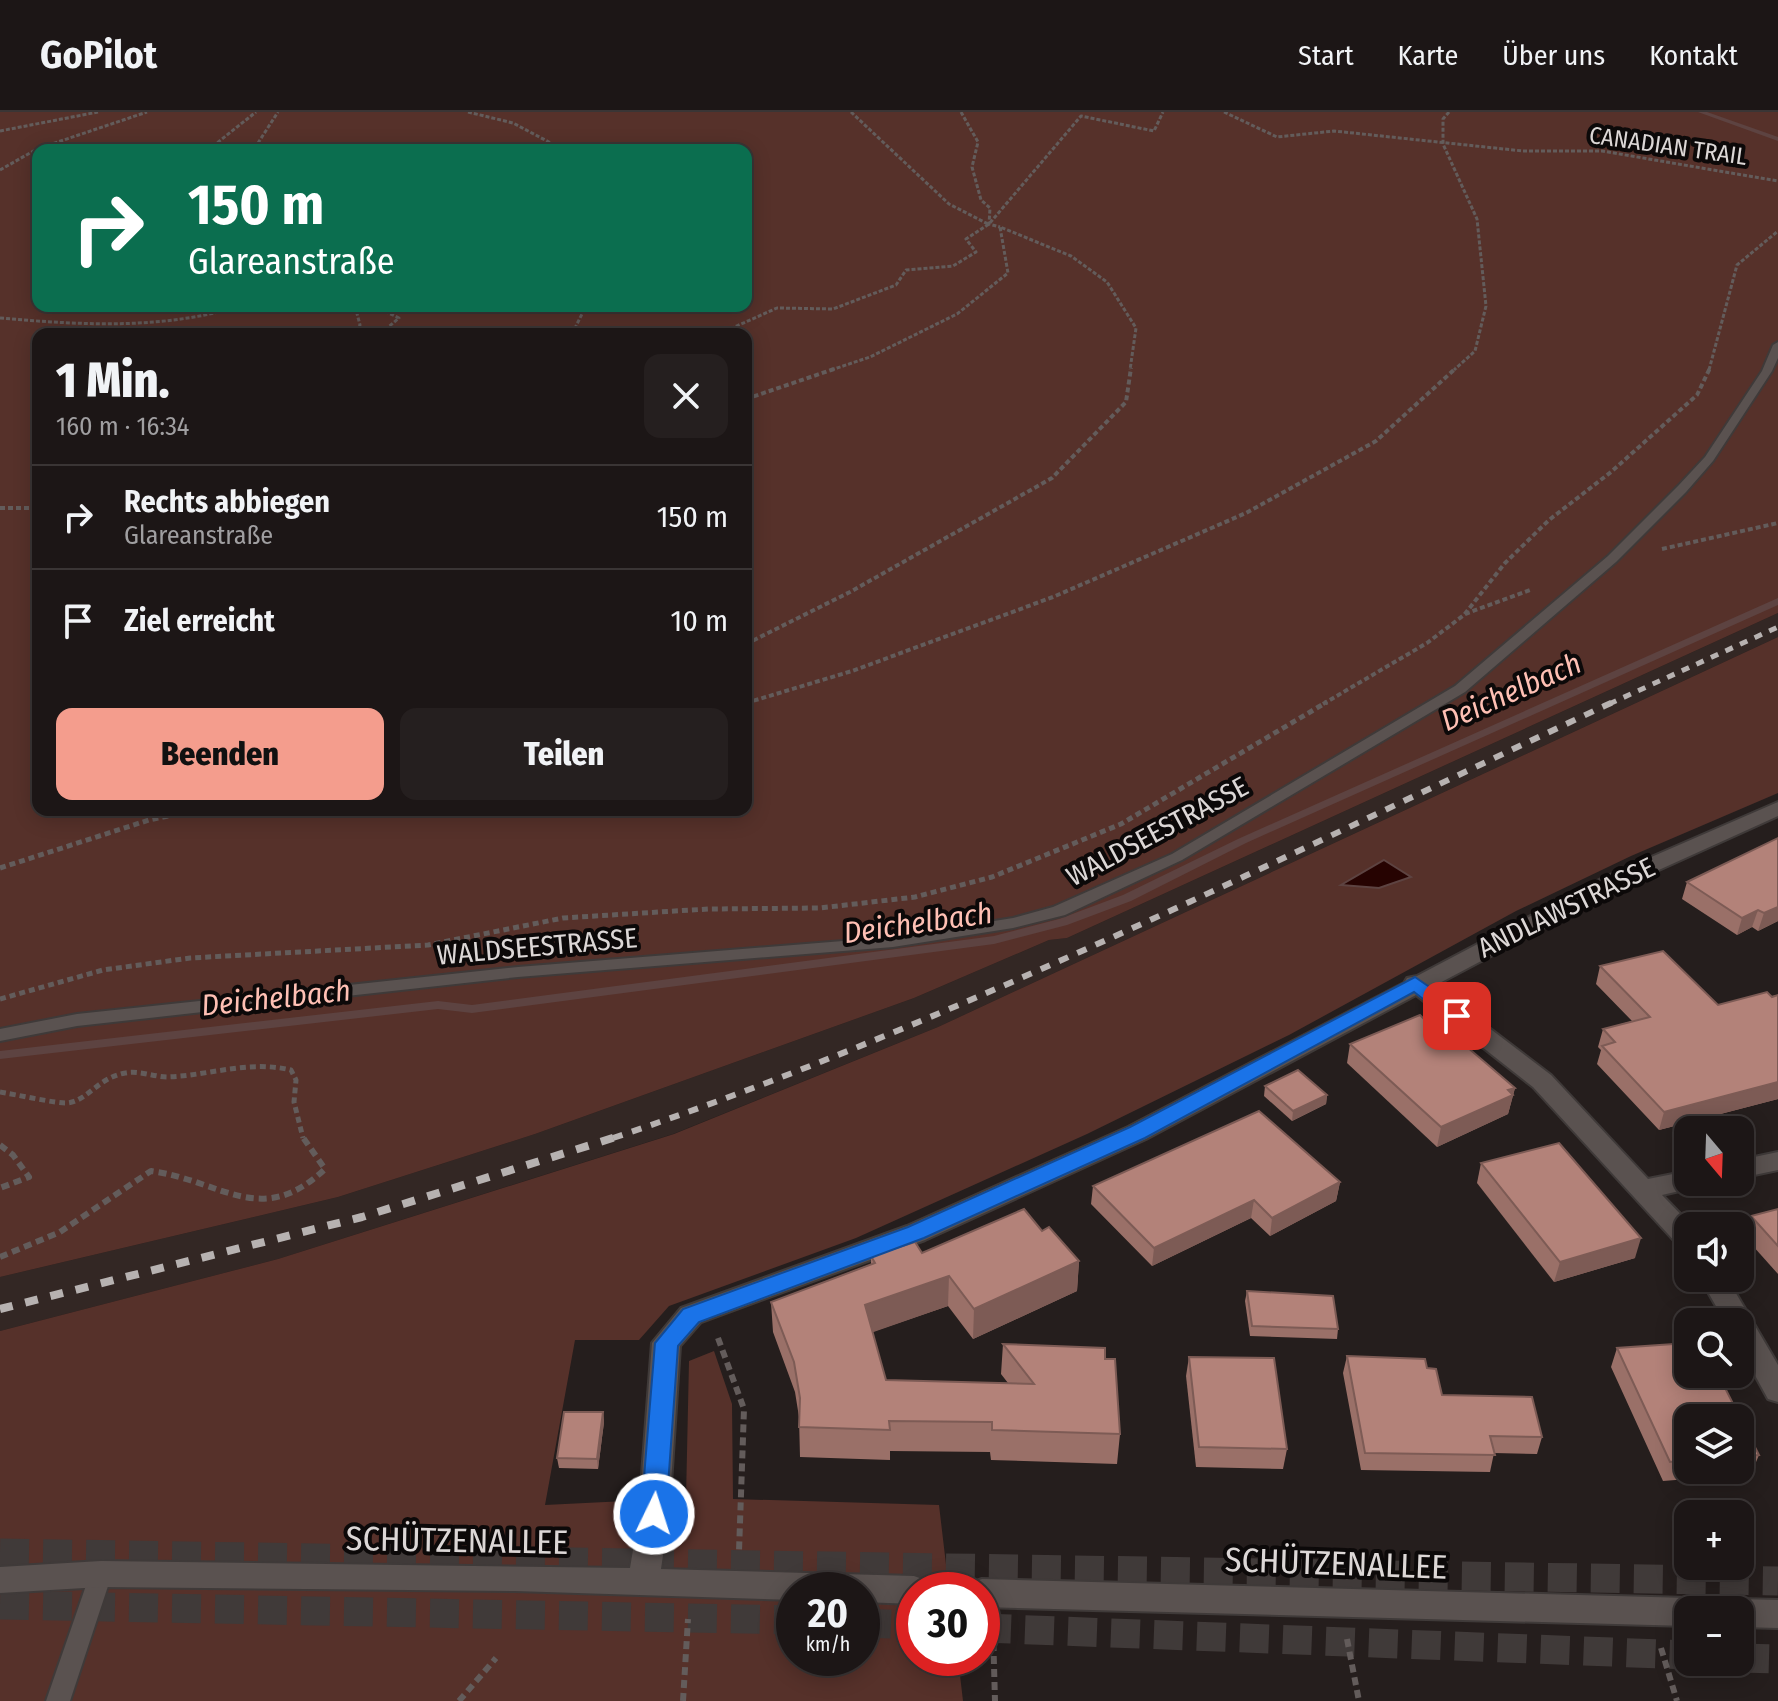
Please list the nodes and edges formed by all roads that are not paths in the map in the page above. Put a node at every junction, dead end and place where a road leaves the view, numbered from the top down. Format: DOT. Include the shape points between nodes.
graph roads {
  1 [pos="1778,345"];
  2 [pos="1778,808"];
  3 [pos="1415,983"];
  4 [pos="0,1035"];
  5 [pos="1778,1161"];
  6 [pos="1754,1166"];
  7 [pos="1674,1183"];
  8 [pos="1645,1189"];
  9 [pos="1674,1223"];
  10 [pos="1754,1348"];
  11 [pos="1778,1391"];
  12 [pos="101,1574"];
  13 [pos="0,1580"];
  14 [pos="644,1580"];
  15 [pos="896,1589"];
  16 [pos="1000,1593"];
  17 [pos="1674,1612"];
  18 [pos="1754,1613"];
  19 [pos="1778,1614"];
  20 [pos="58,1701"];
  1 -- 4 [label="lane, WALDSEESTRASSE" via="1767,371 1709,459 1612,559 1460,689 1177,857 1059,911 893,942 518,972 77,1020"];
  2 -- 3 [label="street, ANDLAWSTRASSE" via="1611,883"];
  3 -- 8 [label="street" via="1542,1081"];
  3 -- 14 [label="street, ANDLAWSTRASSE" via="1124,1139 916,1233 691,1315 666,1343"];
  5 -- 6 [label="street"];
  7 -- 8 [label="street"];
  8 -- 9 [label="street"];
  10 -- 11 [label="street"];
  12 -- 13 [label="street, SCHÜTZENALLEE"];
  12 -- 14 [label="street, SCHÜTZENALLEE"];
  12 -- 20 [label="lane"];
  14 -- 15 [label="street, SCHÜTZENALLEE"];
  16 -- 17 [label="street, SCHÜTZENALLEE"];
  18 -- 19 [label="street"];
}
